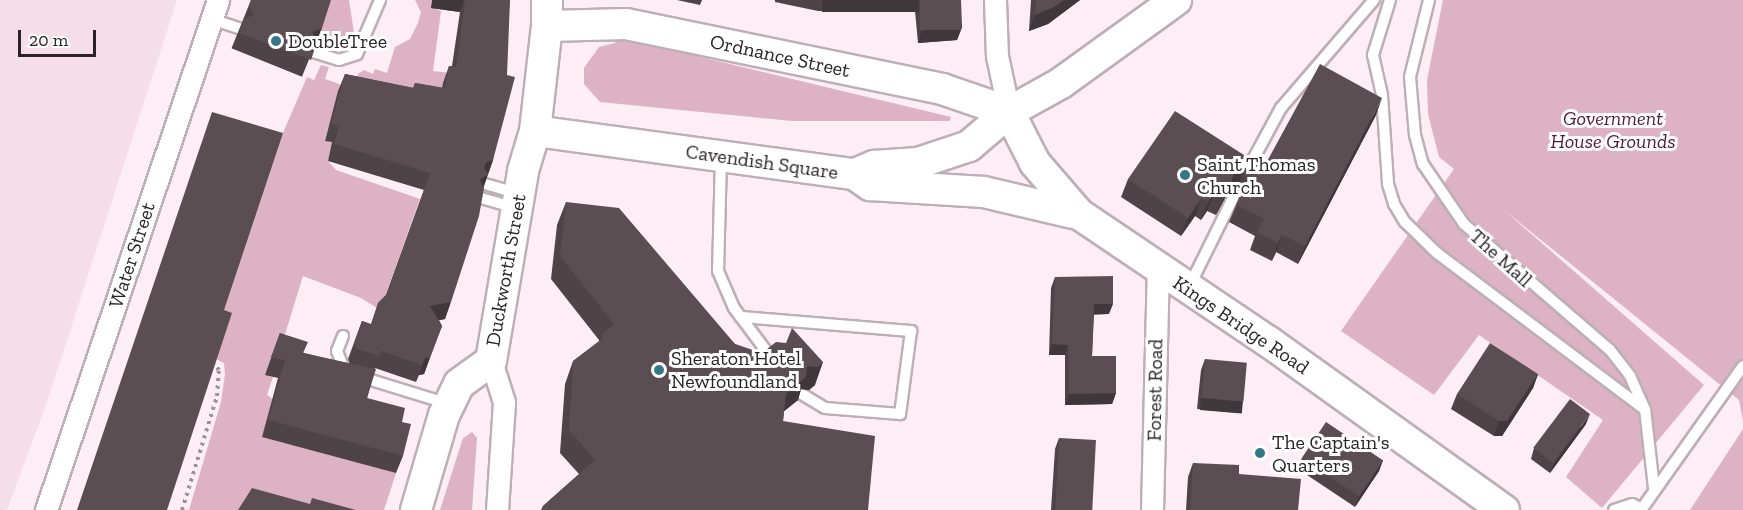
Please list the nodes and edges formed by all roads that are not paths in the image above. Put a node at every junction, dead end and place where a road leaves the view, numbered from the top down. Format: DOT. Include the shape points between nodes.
graph roads {
  1 [pos="380,0"];
  2 [pos="995,0"];
  3 [pos="1176,0"];
  4 [pos="1374,0"];
  5 [pos="1390,0"];
  6 [pos="1429,0"];
  7 [pos="215,9"];
  8 [pos="547,13"];
  9 [pos="241,29"];
  10 [pos="313,52"];
  11 [pos="1010,112"];
  12 [pos="535,131"];
  13 [pos="721,157"];
  14 [pos="855,174"];
  15 [pos="1242,180"];
  16 [pos="485,184"];
  17 [pos="1234,196"];
  18 [pos="481,198"];
  19 [pos="518,201"];
  20 [pos="1079,214"];
  21 [pos="1158,270"];
  22 [pos="1188,287"];
  23 [pos="741,317"];
  24 [pos="343,336"];
  25 [pos="773,360"];
  26 [pos="491,361"];
  27 [pos="1743,366"];
  28 [pos="803,395"];
  29 [pos="449,404"];
  30 [pos="1645,409"];
  31 [pos="1654,488"];
  32 [pos="1640,509"];
  33 [pos="46,510"];
  34 [pos="416,510"];
  35 [pos="497,510"];
  36 [pos="1152,510"];
  37 [pos="1504,510"];
  38 [pos="1614,510"];
  1 -- 10 [label="lane" via="357,54 339,60"];
  2 -- 11 [label="street" via="997,56"];
  3 -- 11 [label="main road, Cavendish Square" via="1061,83"];
  4 -- 15 [label="lane" via="1281,108"];
  5 -- 30 [label="lane" via="1373,56 1382,95 1388,184 1394,204 1437,253"];
  6 -- 30 [label="lane, The Mall" via="1410,77 1415,135 1432,180 1464,224 1610,350 1630,376"];
  7 -- 9 [label="lane"];
  7 -- 33 [label="street, Water Street"];
  8 -- 11 [label="main road, Ordnance Street" via="626,24 942,89"];
  8 -- 12 [label="main road, Duckworth Street"];
  11 -- 14 [label="main road, Cavendish Square" via="961,151 918,163 874,166"];
  11 -- 20 [label="main road, Kings Bridge Road" via="1035,163"];
  12 -- 13 [label="main road, Cavendish Square"];
  12 -- 19 [label="main road, Duckworth Street"];
  13 -- 14 [label="main road, Cavendish Square"];
  13 -- 23 [label="lane" via="718,272 724,291"];
  14 -- 20 [label="main road" via="870,185 993,193"];
  16 -- 19 [label="lane"];
  17 -- 22 [label="lane"];
  18 -- 19 [label="lane"];
  19 -- 26 [label="main road, Duckworth Street"];
  20 -- 21 [label="main road, Kings Bridge Road"];
  21 -- 22 [label="main road, Kings Bridge Road"];
  21 -- 36 [label="street, Forest Road"];
  22 -- 37 [label="main road, Kings Bridge Road"];
  23 -- 25 [label="lane"];
  23 -- 28 [label="lane" via="911,331 900,414 825,408"];
  24 -- 29 [label="lane" via="337,351 345,372"];
  26 -- 29 [label="main road, Duckworth Street" via="459,384"];
  26 -- 35 [label="street" via="504,402"];
  27 -- 31 [label="lane"];
  29 -- 34 [label="main road, Duckworth Street"];
  30 -- 31 [label="lane, The Mall"];
  31 -- 32 [label="lane"];
  32 -- 38 [label="lane" via="1632,504"];
}
